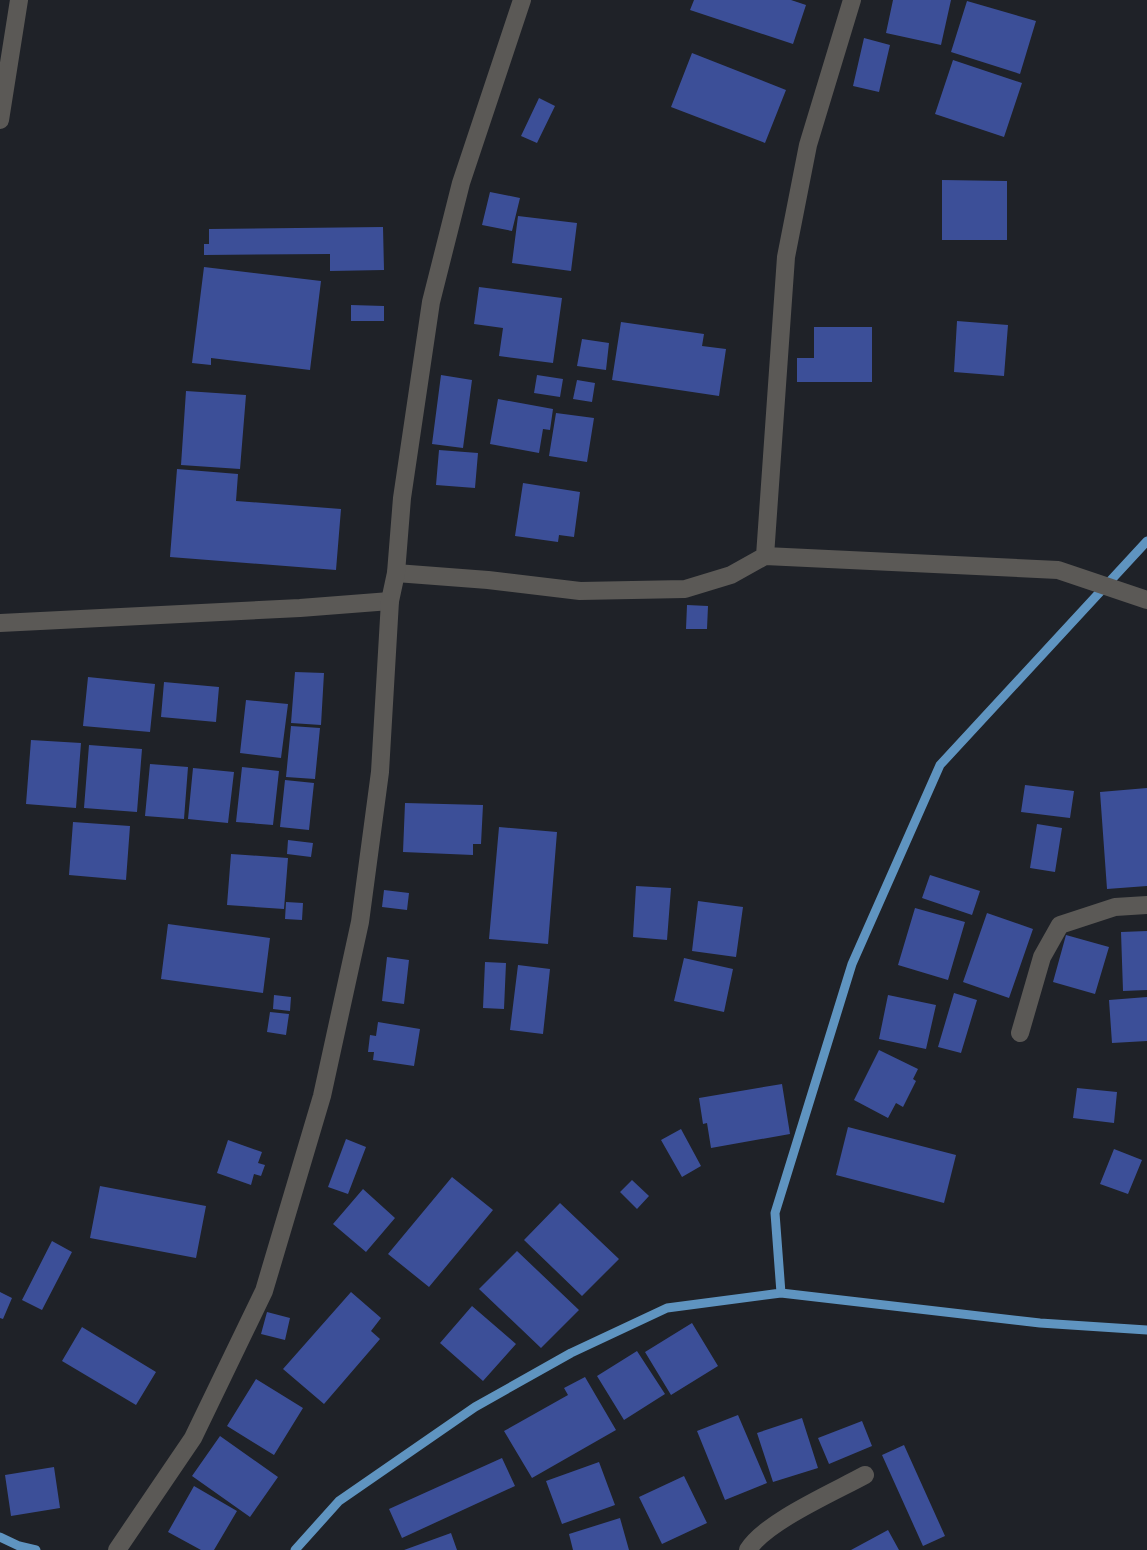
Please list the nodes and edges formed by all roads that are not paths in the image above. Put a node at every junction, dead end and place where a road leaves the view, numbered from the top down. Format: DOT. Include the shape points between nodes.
graph roads {
  1 [pos="19,0"];
  2 [pos="522,0"];
  3 [pos="852,0"];
  4 [pos="0,120"];
  5 [pos="765,556"];
  6 [pos="396,573"];
  7 [pos="1147,600"];
  8 [pos="390,601"];
  9 [pos="0,623"];
  10 [pos="1147,905"];
  11 [pos="1020,1033"];
  12 [pos="865,1475"];
  13 [pos="117,1550"];
  14 [pos="748,1550"];
  1 -- 4 [label="street"];
  2 -- 6 [label="street" via="461,183 431,302 402,498"];
  3 -- 5 [label="street" via="807,145 786,257"];
  5 -- 6 [label="street" via="731,575 685,589 580,591"];
  5 -- 7 [label="street" via="1058,570"];
  6 -- 8 [label="street"];
  8 -- 9 [label="street"];
  8 -- 13 [label="street" via="380,772 360,922 322,1096 264,1291 194,1437"];
  10 -- 11 [label="street" via="1115,907 1060,925 1042,957"];
  12 -- 14 [label="street" via="780,1522"];
}
